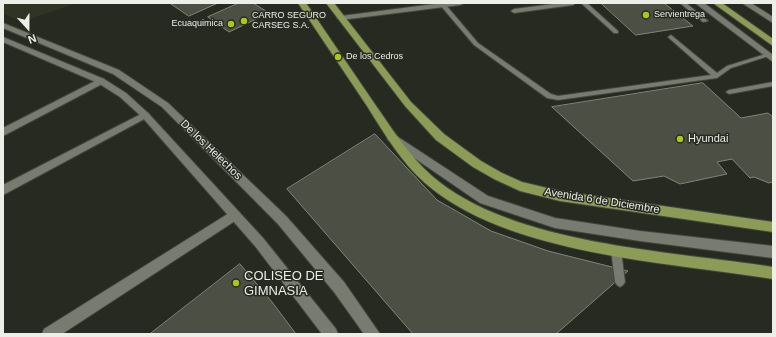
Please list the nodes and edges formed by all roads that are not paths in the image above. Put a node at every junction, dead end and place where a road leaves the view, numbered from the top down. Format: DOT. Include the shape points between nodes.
graph roads {
  1 [pos="302,3"];
  2 [pos="330,3"];
  3 [pos="460,3"];
  4 [pos="573,3"];
  5 [pos="584,3"];
  6 [pos="683,3"];
  7 [pos="699,3"];
  8 [pos="717,3"];
  9 [pos="730,3"];
  10 [pos="746,3"];
  11 [pos="443,5"];
  12 [pos="514,11"];
  13 [pos="342,18"];
  14 [pos="705,21"];
  15 [pos="773,21"];
  16 [pos="3,25"];
  17 [pos="616,32"];
  18 [pos="773,33"];
  19 [pos="671,37"];
  20 [pos="3,39"];
  21 [pos="773,43"];
  22 [pos="771,57"];
  23 [pos="717,76"];
  24 [pos="101,81"];
  25 [pos="772,85"];
  26 [pos="729,92"];
  27 [pos="145,115"];
  28 [pos="3,132"];
  29 [pos="392,136"];
  30 [pos="3,190"];
  31 [pos="234,215"];
  32 [pos="712,217"];
  33 [pos="773,219"];
  34 [pos="773,227"];
  35 [pos="616,250"];
  36 [pos="773,252"];
  37 [pos="773,273"];
  38 [pos="620,282"];
  39 [pos="49,334"];
  40 [pos="331,334"];
  41 [pos="373,334"];
  1 -- 29 [label="main road"];
  2 -- 13 [label="main road, Avenida 6 de Diciembre"];
  3 -- 11 [label="street"];
  4 -- 12 [label="lane"];
  5 -- 17 [label="lane"];
  6 -- 14 [label="lane"];
  7 -- 22 [label="street"];
  8 -- 21 [label="main road"];
  9 -- 18 [label="main road"];
  10 -- 15 [label="street"];
  11 -- 13 [label="street"];
  11 -- 23 [label="lane" via="476,44 549,96 565,99"];
  13 -- 32 [label="main road, Avenida 6 de Diciembre" via="408,104 440,137 498,176 520,186 560,196"];
  16 -- 41 [label="street, De los Helechos" via="116,72 165,105 282,220 339,287"];
  19 -- 23 [label="lane"];
  20 -- 24 [label="street, De los Helechos"];
  22 -- 23 [label="lane" via="729,67"];
  24 -- 27 [label="street, De los Helechos" via="123,95"];
  24 -- 28 [label="street"];
  25 -- 26 [label="lane"];
  27 -- 30 [label="street"];
  27 -- 31 [label="street, De los Helechos"];
  29 -- 35 [label="main road" via="430,181 475,210 550,237"];
  29 -- 36 [label="street" via="484,200 555,223"];
  31 -- 39 [label="street"];
  31 -- 40 [label="street, De los Helechos" via="259,242"];
  32 -- 33 [label="main road"];
  32 -- 34 [label="main road"];
  35 -- 37 [label="main road"];
  35 -- 38 [label="lane"];
}
